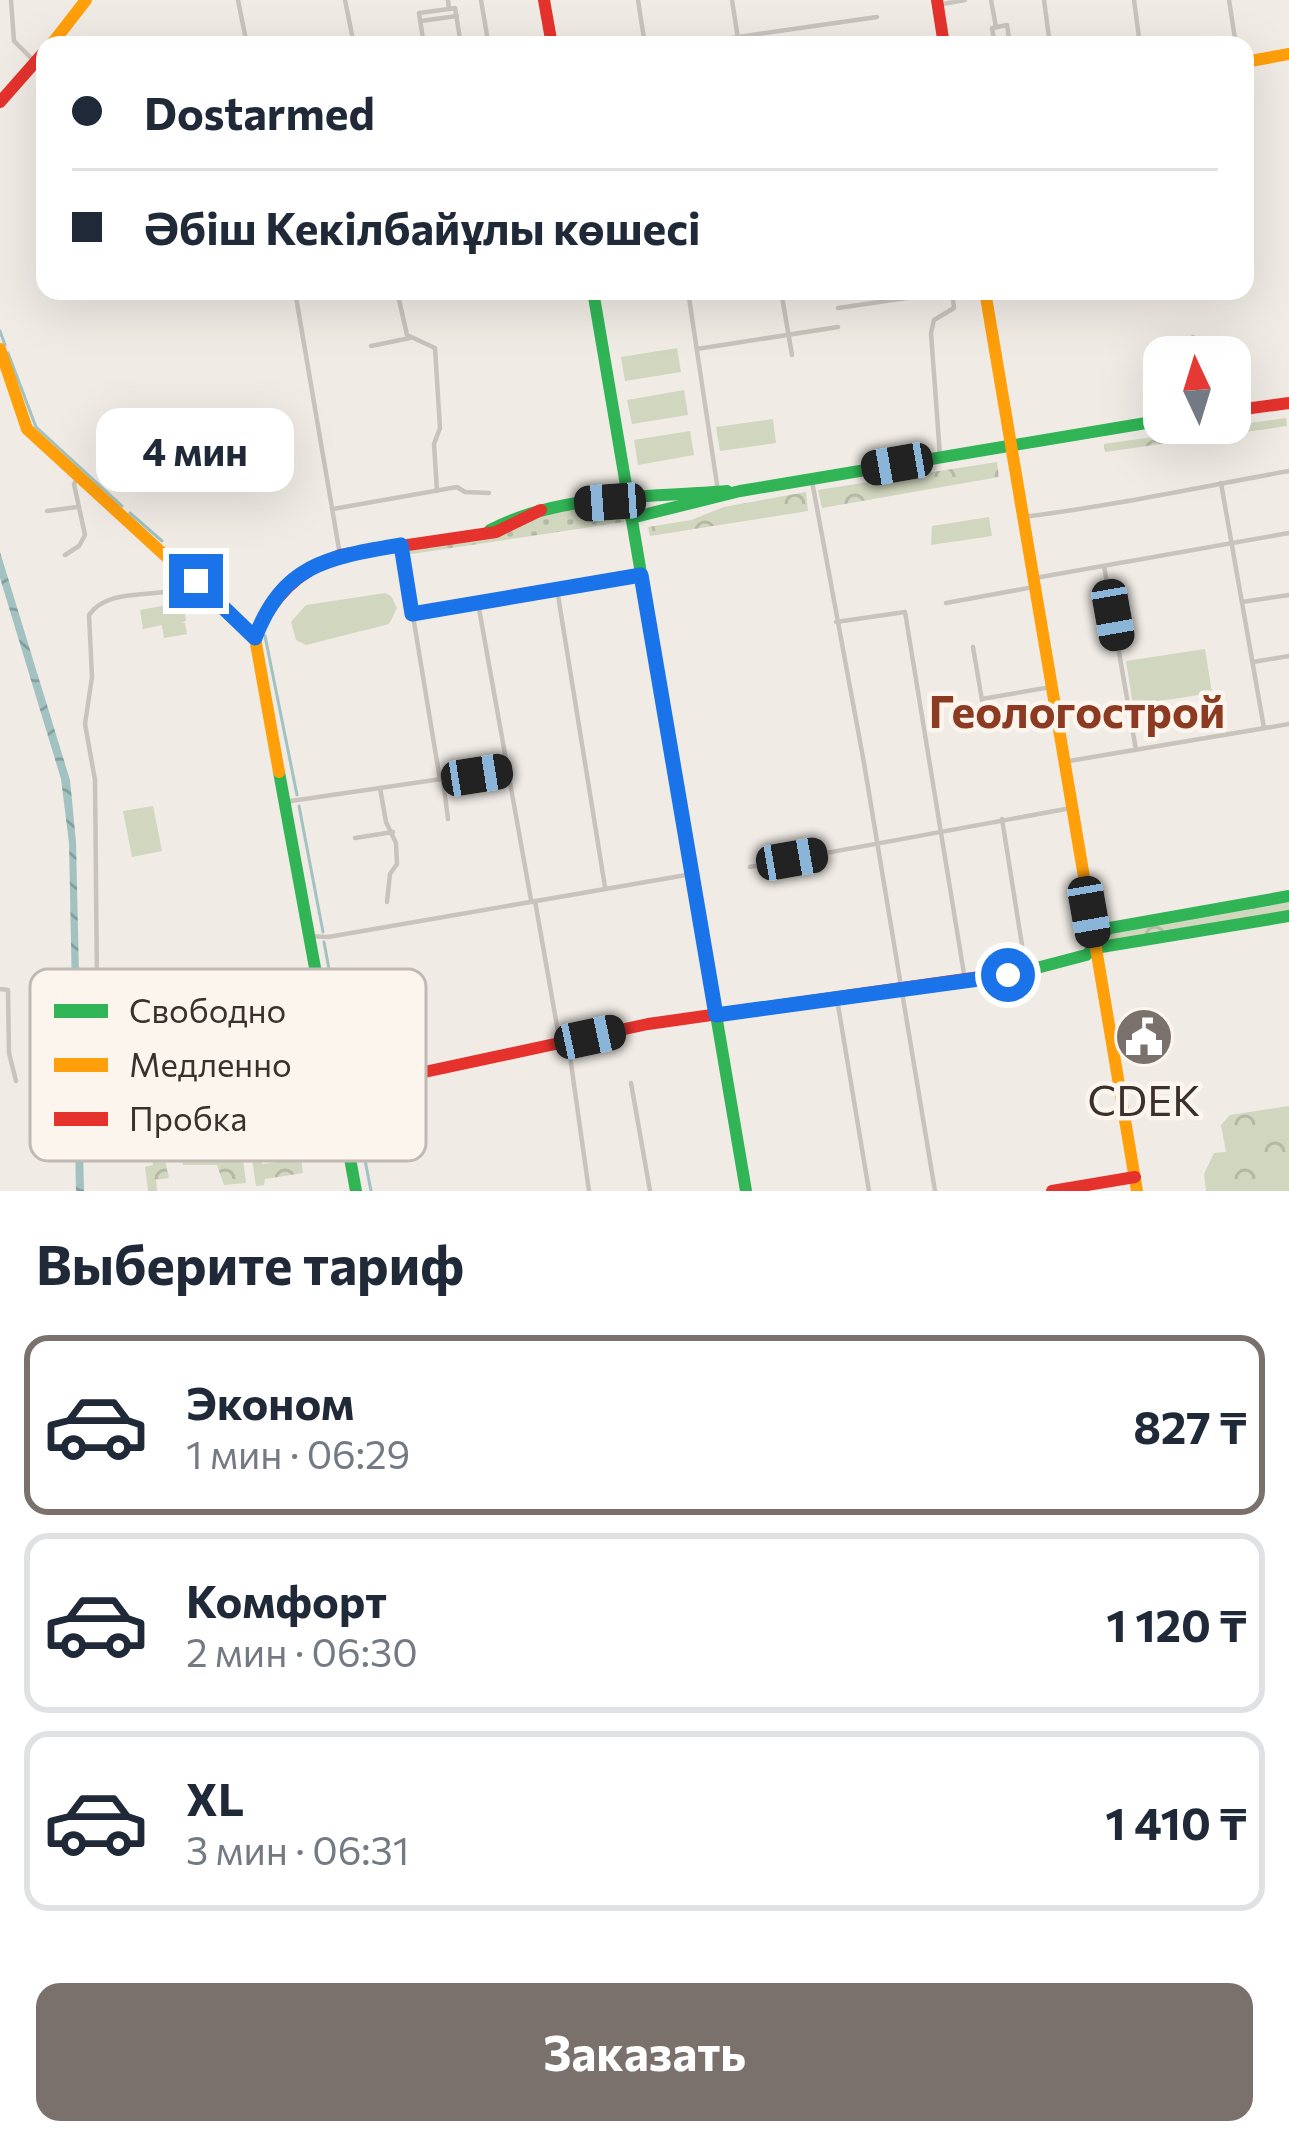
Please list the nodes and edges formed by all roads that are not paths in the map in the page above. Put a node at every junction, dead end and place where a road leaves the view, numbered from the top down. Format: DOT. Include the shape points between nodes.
graph roads {
  1 [pos="11,0"];
  2 [pos="86,0"];
  3 [pos="238,0"];
  4 [pos="345,0"];
  5 [pos="448,0"];
  6 [pos="481,0"];
  7 [pos="544,0"];
  8 [pos="638,0"];
  9 [pos="732,0"];
  10 [pos="965,0"];
  11 [pos="992,0"];
  12 [pos="1044,0"];
  13 [pos="1134,0"];
  14 [pos="1229,0"];
  15 [pos="937,3"];
  16 [pos="449,9"];
  17 [pos="457,16"];
  18 [pos="877,17"];
  19 [pos="421,21"];
  20 [pos="996,27"];
  21 [pos="57,36"];
  22 [pos="245,36"];
  23 [pos="352,36"];
  24 [pos="423,36"];
  25 [pos="460,36"];
  26 [pos="487,36"];
  27 [pos="550,36"];
  28 [pos="644,36"];
  29 [pos="738,36"];
  30 [pos="772,36"];
  31 [pos="942,36"];
  32 [pos="993,36"];
  33 [pos="1009,36"];
  34 [pos="1049,36"];
  35 [pos="1139,36"];
  36 [pos="1235,36"];
  37 [pos="36,50"];
  38 [pos="1289,55"];
  39 [pos="1254,61"];
  40 [pos="36,62"];
  41 [pos="0,102"];
  42 [pos="297,300"];
  43 [pos="399,300"];
  44 [pos="595,300"];
  45 [pos="689,300"];
  46 [pos="783,300"];
  47 [pos="891,300"];
  48 [pos="953,300"];
  49 [pos="986,300"];
  50 [pos="877,302"];
  51 [pos="838,308"];
  52 [pos="838,327"];
  53 [pos="789,334"];
  54 [pos="410,338"];
  55 [pos="371,346"];
  56 [pos="0,349"];
  57 [pos="697,349"];
  58 [pos="792,356"];
  59 [pos="1289,403"];
  60 [pos="1251,408"];
  61 [pos="1143,423"];
  62 [pos="1009,444"];
  63 [pos="940,456"];
  64 [pos="1289,471"];
  65 [pos="78,477"];
  66 [pos="811,479"];
  67 [pos="1221,483"];
  68 [pos="436,490"];
  69 [pos="718,491"];
  70 [pos="740,491"];
  71 [pos="489,494"];
  72 [pos="628,500"];
  73 [pos="77,507"];
  74 [pos="333,509"];
  75 [pos="46,512"];
  76 [pos="632,518"];
  77 [pos="1022,518"];
  78 [pos="1289,533"];
  79 [pos="1231,542"];
  80 [pos="401,545"];
  81 [pos="65,555"];
  82 [pos="340,555"];
  83 [pos="1104,566"];
  84 [pos="641,575"];
  85 [pos="196,581"];
  86 [pos="1033,583"];
  87 [pos="557,590"];
  88 [pos="1289,595"];
  89 [pos="1242,602"];
  90 [pos="478,603"];
  91 [pos="946,603"];
  92 [pos="412,614"];
  93 [pos="836,622"];
  94 [pos="255,638"];
  95 [pos="974,647"];
  96 [pos="1289,656"];
  97 [pos="1252,663"];
  98 [pos="1051,687"];
  99 [pos="982,699"];
  100 [pos="985,718"];
  101 [pos="1289,724"];
  102 [pos="1264,728"];
  103 [pos="1136,750"];
  104 [pos="1064,762"];
  105 [pos="510,770"];
  106 [pos="442,780"];
  107 [pos="380,788"];
  108 [pos="284,802"];
  109 [pos="1071,808"];
  110 [pos="448,819"];
  111 [pos="1002,819"];
  112 [pos="940,830"];
  113 [pos="393,832"];
  114 [pos="355,838"];
  115 [pos="876,843"];
  116 [pos="749,867"];
  117 [pos="692,874"];
  118 [pos="605,887"];
  119 [pos="1289,896"];
  120 [pos="533,900"];
  121 [pos="388,902"];
  122 [pos="1173,916"];
  123 [pos="1289,916"];
  124 [pos="1177,934"];
  125 [pos="308,936"];
  126 [pos="1095,948"];
  127 [pos="1024,964"];
  128 [pos="97,969"];
  129 [pos="316,969"];
  130 [pos="965,980"];
  131 [pos="0,989"];
  132 [pos="900,990"];
  133 [pos="836,999"];
  134 [pos="716,1015"];
  135 [pos="564,1042"];
  136 [pos="426,1071"];
  137 [pos="16,1081"];
  138 [pos="631,1083"];
  139 [pos="353,1161"];
  140 [pos="1136,1184"];
  141 [pos="356,1191"];
  142 [pos="589,1191"];
  143 [pos="650,1191"];
  144 [pos="746,1191"];
  145 [pos="869,1191"];
  146 [pos="935,1191"];
  147 [pos="1052,1191"];
  1 -- 37 [label="street" via="14,41"];
  2 -- 21 [label="street"];
  3 -- 22 [label="street"];
  4 -- 23 [label="street"];
  5 -- 16 [label="street"];
  6 -- 26 [label="street"];
  7 -- 27 [label="street"];
  8 -- 28 [label="street"];
  9 -- 29 [label="street"];
  10 -- 15 [label="street"];
  11 -- 20 [label="street"];
  12 -- 34 [label="street"];
  13 -- 35 [label="street"];
  14 -- 36 [label="street"];
  15 -- 31 [label="street"];
  16 -- 17 [label="street"];
  16 -- 19 [label="street" via="419,13"];
  17 -- 19 [label="street"];
  17 -- 25 [label="street"];
  18 -- 30 [label="street"];
  19 -- 24 [label="street"];
  20 -- 32 [label="street"];
  20 -- 33 [label="street" via="1007,26"];
  38 -- 39 [label="street"];
  40 -- 41 [label="street"];
  42 -- 74 [label="street"];
  43 -- 54 [label="street"];
  44 -- 72 [label="street"];
  45 -- 57 [label="street"];
  46 -- 53 [label="street"];
  47 -- 50 [label="street"];
  48 -- 63 [label="street" via="931,333"];
  49 -- 62 [label="street"];
  50 -- 51 [label="street"];
  52 -- 53 [label="street"];
  53 -- 57 [label="street"];
  53 -- 58 [label="street"];
  54 -- 55 [label="street"];
  54 -- 68 [label="street" via="435,348"];
  56 -- 65 [label="street" via="28,429"];
  57 -- 69 [label="street"];
  59 -- 60 [label="street"];
  61 -- 62 [label="street"];
  62 -- 63 [label="street"];
  62 -- 77 [label="street"];
  63 -- 66 [label="street"];
  64 -- 67 [label="street"];
  65 -- 73 [label="street"];
  65 -- 85 [label="street"];
  66 -- 70 [label="street"];
  66 -- 93 [label="street"];
  67 -- 77 [label="street"];
  67 -- 79 [label="street"];
  68 -- 71 [label="street"];
  68 -- 74 [label="street"];
  69 -- 70 [label="street"];
  69 -- 72 [label="street"];
  70 -- 76 [label="street"];
  72 -- 76 [label="street"];
  72 -- 80 [label="street" via="542,510 483,532"];
  73 -- 75 [label="street"];
  73 -- 81 [label="street" via="85,536"];
  74 -- 82 [label="street"];
  76 -- 84 [label="street"];
  77 -- 86 [label="street"];
  78 -- 79 [label="street"];
  79 -- 83 [label="street"];
  79 -- 89 [label="street"];
  80 -- 82 [label="street"];
  80 -- 92 [label="street"];
  82 -- 94 [label="street" via="279,590"];
  83 -- 86 [label="street"];
  83 -- 103 [label="street"];
  84 -- 87 [label="street"];
  84 -- 117 [label="street"];
  85 -- 94 [label="street"];
  85 -- 128 [label="street" via="101,603 89,615 85,724 95,780"];
  86 -- 91 [label="street"];
  86 -- 98 [label="street"];
  87 -- 90 [label="street"];
  87 -- 118 [label="street"];
  88 -- 89 [label="street"];
  89 -- 97 [label="street"];
  90 -- 92 [label="street"];
  90 -- 105 [label="street"];
  92 -- 106 [label="street"];
  93 -- 112 [label="street" via="905,612"];
  93 -- 115 [label="street"];
  94 -- 108 [label="street"];
  95 -- 99 [label="street"];
  96 -- 97 [label="street"];
  97 -- 102 [label="street"];
  98 -- 99 [label="street"];
  98 -- 104 [label="street"];
  99 -- 100 [label="street"];
  101 -- 102 [label="street"];
  102 -- 103 [label="street"];
  103 -- 104 [label="street"];
  104 -- 109 [label="street"];
  105 -- 106 [label="street"];
  105 -- 120 [label="street"];
  106 -- 107 [label="street"];
  106 -- 110 [label="street"];
  107 -- 108 [label="street"];
  107 -- 113 [label="street"];
  108 -- 125 [label="street"];
  109 -- 111 [label="street"];
  109 -- 126 [label="street"];
  111 -- 112 [label="street"];
  111 -- 127 [label="street"];
  112 -- 115 [label="street"];
  112 -- 130 [label="street"];
  113 -- 114 [label="street"];
  113 -- 121 [label="street" via="397,864"];
  115 -- 116 [label="street"];
  115 -- 132 [label="street"];
  117 -- 118 [label="street"];
  117 -- 134 [label="street"];
  118 -- 120 [label="street"];
  119 -- 122 [label="street"];
  120 -- 125 [label="street"];
  120 -- 135 [label="street"];
  122 -- 124 [label="street"];
  122 -- 126 [label="street" via="1110,928"];
  123 -- 124 [label="street"];
  124 -- 126 [label="street"];
  125 -- 129 [label="street"];
  126 -- 130 [label="street"];
  126 -- 140 [label="street"];
  130 -- 132 [label="street"];
  131 -- 137 [label="street" via="8,990"];
  132 -- 133 [label="street"];
  132 -- 146 [label="street"];
  133 -- 134 [label="street"];
  133 -- 145 [label="street"];
  134 -- 135 [label="street"];
  134 -- 144 [label="street"];
  135 -- 136 [label="street"];
  135 -- 142 [label="street"];
  138 -- 143 [label="street"];
  139 -- 141 [label="street"];
  140 -- 147 [label="street"];
}
